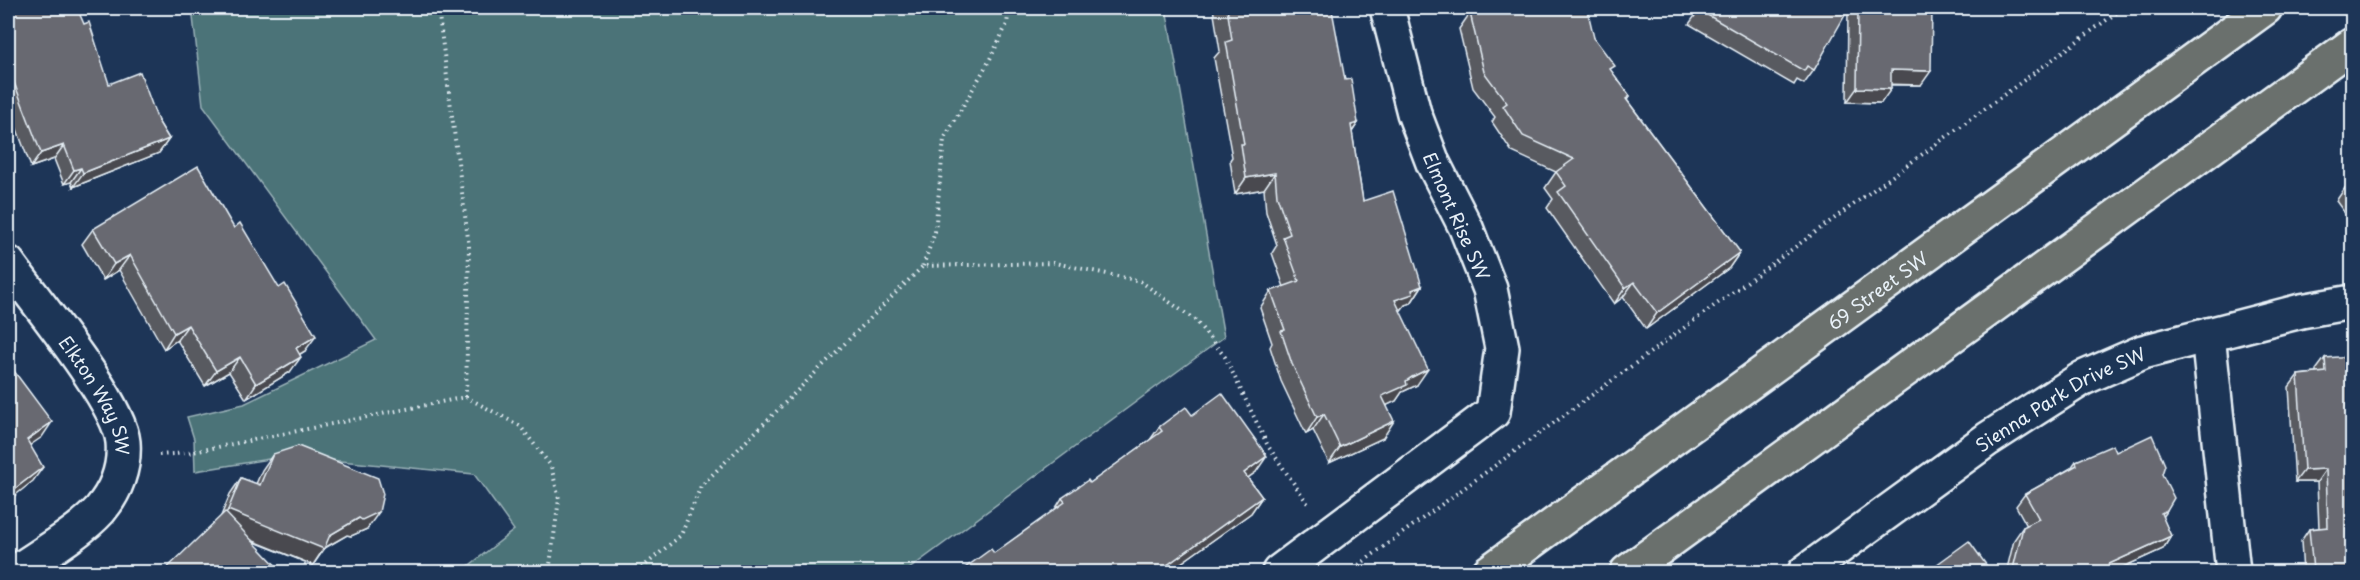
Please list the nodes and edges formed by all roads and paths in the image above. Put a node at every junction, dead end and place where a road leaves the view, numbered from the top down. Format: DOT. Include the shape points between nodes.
graph roads {
  1 [pos="438,8"];
  2 [pos="1009,8"];
  3 [pos="1387,8"];
  4 [pos="2123,8"];
  5 [pos="2265,8"];
  6 [pos="2352,45"];
  7 [pos="8,263"];
  8 [pos="923,266"];
  9 [pos="2352,302"];
  10 [pos="2208,335"];
  11 [pos="466,398"];
  12 [pos="123,457"];
  13 [pos="1330,536"];
  14 [pos="16,573"];
  15 [pos="549,573"];
  16 [pos="637,573"];
  17 [pos="1279,573"];
  18 [pos="1349,573"];
  19 [pos="1489,573"];
  20 [pos="1627,573"];
  21 [pos="1805,573"];
  22 [pos="2234,573"];
  1 -- 11 [label="path" via="469,246"];
  2 -- 8 [label="path" via="1007,24 989,61 944,139 934,232"];
  3 -- 13 [label="street, Elmont Rise SW" via="1414,113 1490,289 1502,348 1494,412"];
  4 -- 18 [label="path"];
  5 -- 19 [label="main road, 69 Street SW"];
  6 -- 20 [label="main road"];
  7 -- 12 [label="street, Elkton Way SW" via="108,402 119,426"];
  8 -- 13 [label="path" via="1055,263 1140,280 1195,320 1225,357 1268,446"];
  8 -- 16 [label="path" via="701,486 681,534"];
  9 -- 10 [label="street, Sienna Park Drive SW"];
  10 -- 21 [label="street, Sienna Park Drive SW" via="2143,352 2083,378 1988,439"];
  10 -- 22 [label="street"];
  11 -- 12 [label="path" via="188,453"];
  11 -- 15 [label="path" via="520,426 550,466 559,499"];
  12 -- 14 [label="street, Elkton Way SW" via="113,492 99,511"];
  13 -- 17 [label="street, Elmont Rise SW"];
}
